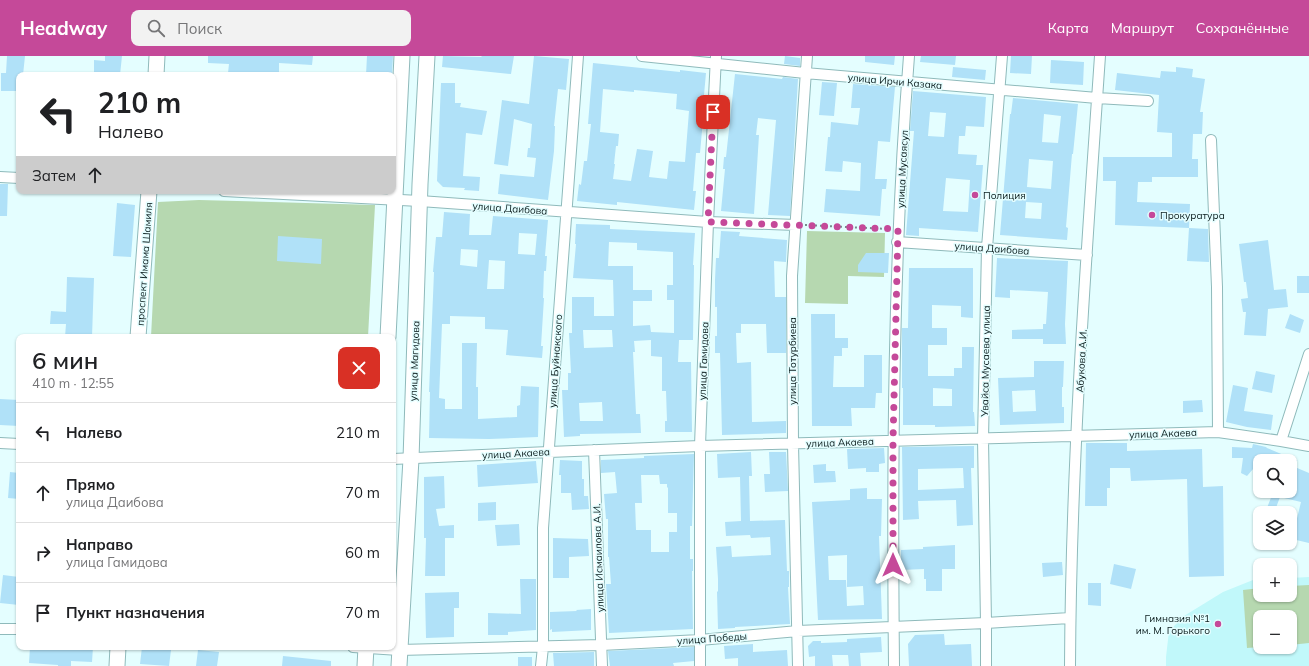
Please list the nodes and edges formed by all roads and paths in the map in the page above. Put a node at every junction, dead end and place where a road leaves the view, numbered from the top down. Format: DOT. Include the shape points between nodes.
graph roads {
  1 [pos="157,56"];
  2 [pos="402,56"];
  3 [pos="427,56"];
  4 [pos="578,56"];
  5 [pos="642,56"];
  6 [pos="807,56"];
  7 [pos="909,56"];
  8 [pos="1002,56"];
  9 [pos="1100,56"];
  10 [pos="716,60"];
  11 [pos="156,72"];
  12 [pos="805,73"];
  13 [pos="907,82"];
  14 [pos="1000,90"];
  15 [pos="1097,98"];
  16 [pos="1148,101"];
  17 [pos="1211,140"];
  18 [pos="0,177"];
  19 [pos="16,178"];
  20 [pos="396,180"];
  21 [pos="149,194"];
  22 [pos="275,194"];
  23 [pos="395,194"];
  24 [pos="395,201"];
  25 [pos="420,201"];
  26 [pos="566,212"];
  27 [pos="708,222"];
  28 [pos="796,225"];
  29 [pos="898,229"];
  30 [pos="897,242"];
  31 [pos="987,248"];
  32 [pos="1087,255"];
  33 [pos="138,334"];
  34 [pos="388,334"];
  35 [pos="1309,354"];
  36 [pos="1218,432"];
  37 [pos="1076,436"];
  38 [pos="983,439"];
  39 [pos="893,441"];
  40 [pos="1282,441"];
  41 [pos="0,443"];
  42 [pos="16,444"];
  43 [pos="792,444"];
  44 [pos="700,446"];
  45 [pos="1309,446"];
  46 [pos="594,450"];
  47 [pos="549,452"];
  48 [pos="396,459"];
  49 [pos="411,459"];
  50 [pos="1070,618"];
  51 [pos="986,623"];
  52 [pos="893,628"];
  53 [pos="0,629"];
  54 [pos="16,629"];
  55 [pos="798,631"];
  56 [pos="700,640"];
  57 [pos="601,645"];
  58 [pos="543,647"];
  59 [pos="118,650"];
  60 [pos="362,650"];
  61 [pos="396,650"];
  62 [pos="399,650"];
  63 [pos="117,666"];
  64 [pos="365,666"];
  65 [pos="399,666"];
  66 [pos="542,666"];
  67 [pos="602,666"];
  68 [pos="700,666"];
  69 [pos="798,666"];
  70 [pos="894,666"];
  71 [pos="986,666"];
  72 [pos="1070,666"];
  1 -- 11 [label="main road"];
  2 -- 20 [label="main road"];
  3 -- 25 [label="main road, улица Магидова"];
  4 -- 26 [label="street, улица Буйнакского"];
  5 -- 10 [label="street, улица Ирчи Казака"];
  6 -- 12 [label="street, улица Тотурбиева"];
  7 -- 13 [label="street, улица Мусаясул"];
  8 -- 14 [label="street, Увайса Мусаева улица"];
  9 -- 15 [label="street, Абукова А.И."];
  10 -- 12 [label="street, улица Ирчи Казака"];
  10 -- 27 [label="street, улица Гамидова"];
  12 -- 13 [label="street, улица Ирчи Казака"];
  12 -- 28 [label="street, улица Тотурбиева"];
  13 -- 14 [label="street, улица Ирчи Казака"];
  13 -- 29 [label="street, улица Мусаясул"];
  14 -- 15 [label="street, улица Ирчи Казака"];
  14 -- 31 [label="street, Увайса Мусаева улица"];
  15 -- 16 [label="street, улица Ирчи Казака"];
  15 -- 32 [label="street, Абукова А.И."];
  17 -- 36 [label="street" via="1217,287"];
  18 -- 19 [label="street"];
  21 -- 33 [label="main road, проспект Имама Шамиля"];
  22 -- 24 [label="street, улица Даибова"];
  23 -- 24 [label="main road"];
  24 -- 25 [label="street, улица Даибова"];
  24 -- 34 [label="main road"];
  25 -- 26 [label="street, улица Даибова"];
  25 -- 49 [label="main road, улица Магидова"];
  26 -- 27 [label="street, улица Даибова"];
  26 -- 47 [label="street, улица Буйнакского"];
  27 -- 28 [label="street, улица Даибова"];
  27 -- 44 [label="street, улица Гамидова"];
  28 -- 29 [label="path"];
  28 -- 43 [label="street, улица Тотурбиева" via="792,276"];
  29 -- 30 [label="street, улица Мусаясул"];
  30 -- 31 [label="street, улица Даибова"];
  30 -- 39 [label="street, улица Мусаясул"];
  31 -- 32 [label="street, улица Даибова"];
  31 -- 38 [label="street, Увайса Мусаева улица"];
  32 -- 37 [label="street, Абукова А.И."];
  35 -- 40 [label="street"];
  36 -- 37 [label="street, улица Акаева"];
  36 -- 40 [label="street, улица Акаева"];
  37 -- 38 [label="street, улица Акаева"];
  37 -- 50 [label="street, Абукова А.И."];
  38 -- 39 [label="street, улица Акаева"];
  38 -- 51 [label="street, Увайса Мусаева улица"];
  39 -- 43 [label="street, улица Акаева"];
  39 -- 52 [label="street, улица Мусаясул"];
  40 -- 45 [label="street, улица Акаева"];
  41 -- 42 [label="street"];
  43 -- 44 [label="street, улица Акаева"];
  43 -- 55 [label="street, улица Тотурбиева"];
  44 -- 46 [label="street, улица Акаева"];
  44 -- 56 [label="street, улица Гамидова"];
  46 -- 47 [label="street, улица Акаева"];
  46 -- 57 [label="street, улица Исмаилова А.И."];
  47 -- 49 [label="street, улица Акаева"];
  47 -- 58 [label="street, улица Буйнакского" via="543,528"];
  48 -- 49 [label="street, улица Акаева"];
  49 -- 62 [label="main road, улица Магидова"];
  50 -- 51 [label="street, улица Победы"];
  50 -- 72 [label="street, Абукова А.И."];
  51 -- 52 [label="street, улица Победы"];
  51 -- 71 [label="street, Увайса Мусаева улица"];
  52 -- 55 [label="street, улица Победы"];
  52 -- 70 [label="street, улица Мусаясул"];
  53 -- 54 [label="street"];
  55 -- 56 [label="street, улица Победы"];
  55 -- 69 [label="street, улица Тотурбиева"];
  56 -- 57 [label="street, улица Победы"];
  56 -- 68 [label="street, улица Гамидова"];
  57 -- 58 [label="street, улица Победы"];
  57 -- 67 [label="street, улица Исмаилова А.И."];
  58 -- 62 [label="street, улица Победы"];
  58 -- 66 [label="street, улица Буйнакского"];
  59 -- 63 [label="main road"];
  60 -- 64 [label="main road"];
  61 -- 62 [label="street, улица Победы"];
  62 -- 65 [label="main road, улица Магидова"];
}
